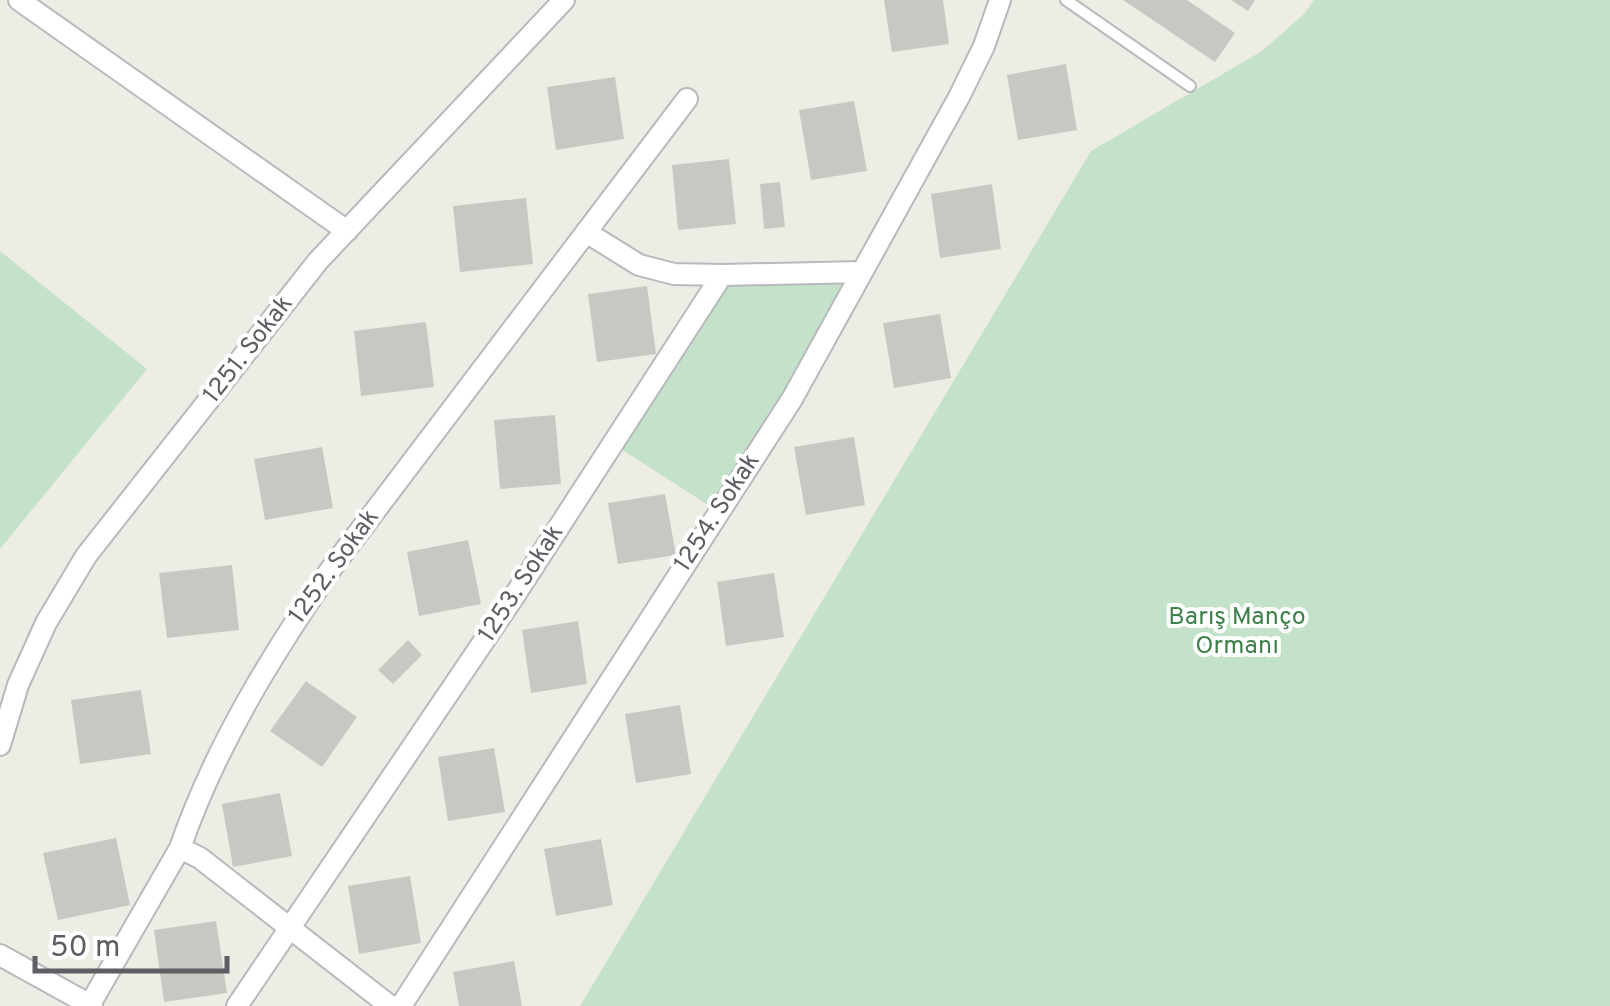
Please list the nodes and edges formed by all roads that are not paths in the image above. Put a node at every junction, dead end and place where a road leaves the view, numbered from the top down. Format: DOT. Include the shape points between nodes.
graph roads {
  1 [pos="19,0"];
  2 [pos="564,0"];
  3 [pos="1000,0"];
  4 [pos="1066,0"];
  5 [pos="1190,86"];
  6 [pos="687,99"];
  7 [pos="347,231"];
  8 [pos="586,232"];
  9 [pos="862,272"];
  10 [pos="722,275"];
  11 [pos="0,745"];
  12 [pos="180,848"];
  13 [pos="291,929"];
  14 [pos="0,955"];
  15 [pos="91,1006"];
  16 [pos="236,1006"];
  17 [pos="390,1006"];
  18 [pos="400,1006"];
  1 -- 7 [label="street"];
  2 -- 7 [label="street, 1251. Sokak"];
  3 -- 9 [label="street, 1254. Sokak" via="959,97"];
  4 -- 5 [label="lane"];
  6 -- 8 [label="street, 1252. Sokak"];
  7 -- 11 [label="street, 1251. Sokak" via="86,556 39,638"];
  8 -- 10 [label="street" via="639,265"];
  8 -- 12 [label="street, 1252. Sokak" via="292,626 213,766"];
  9 -- 10 [label="street"];
  9 -- 18 [label="street, 1254. Sokak" via="792,399"];
  10 -- 13 [label="street, 1253. Sokak"];
  12 -- 13 [label="street"];
  12 -- 15 [label="street, 1252. Sokak"];
  13 -- 16 [label="street, 1253. Sokak"];
  13 -- 17 [label="street"];
  14 -- 15 [label="street"];
}
